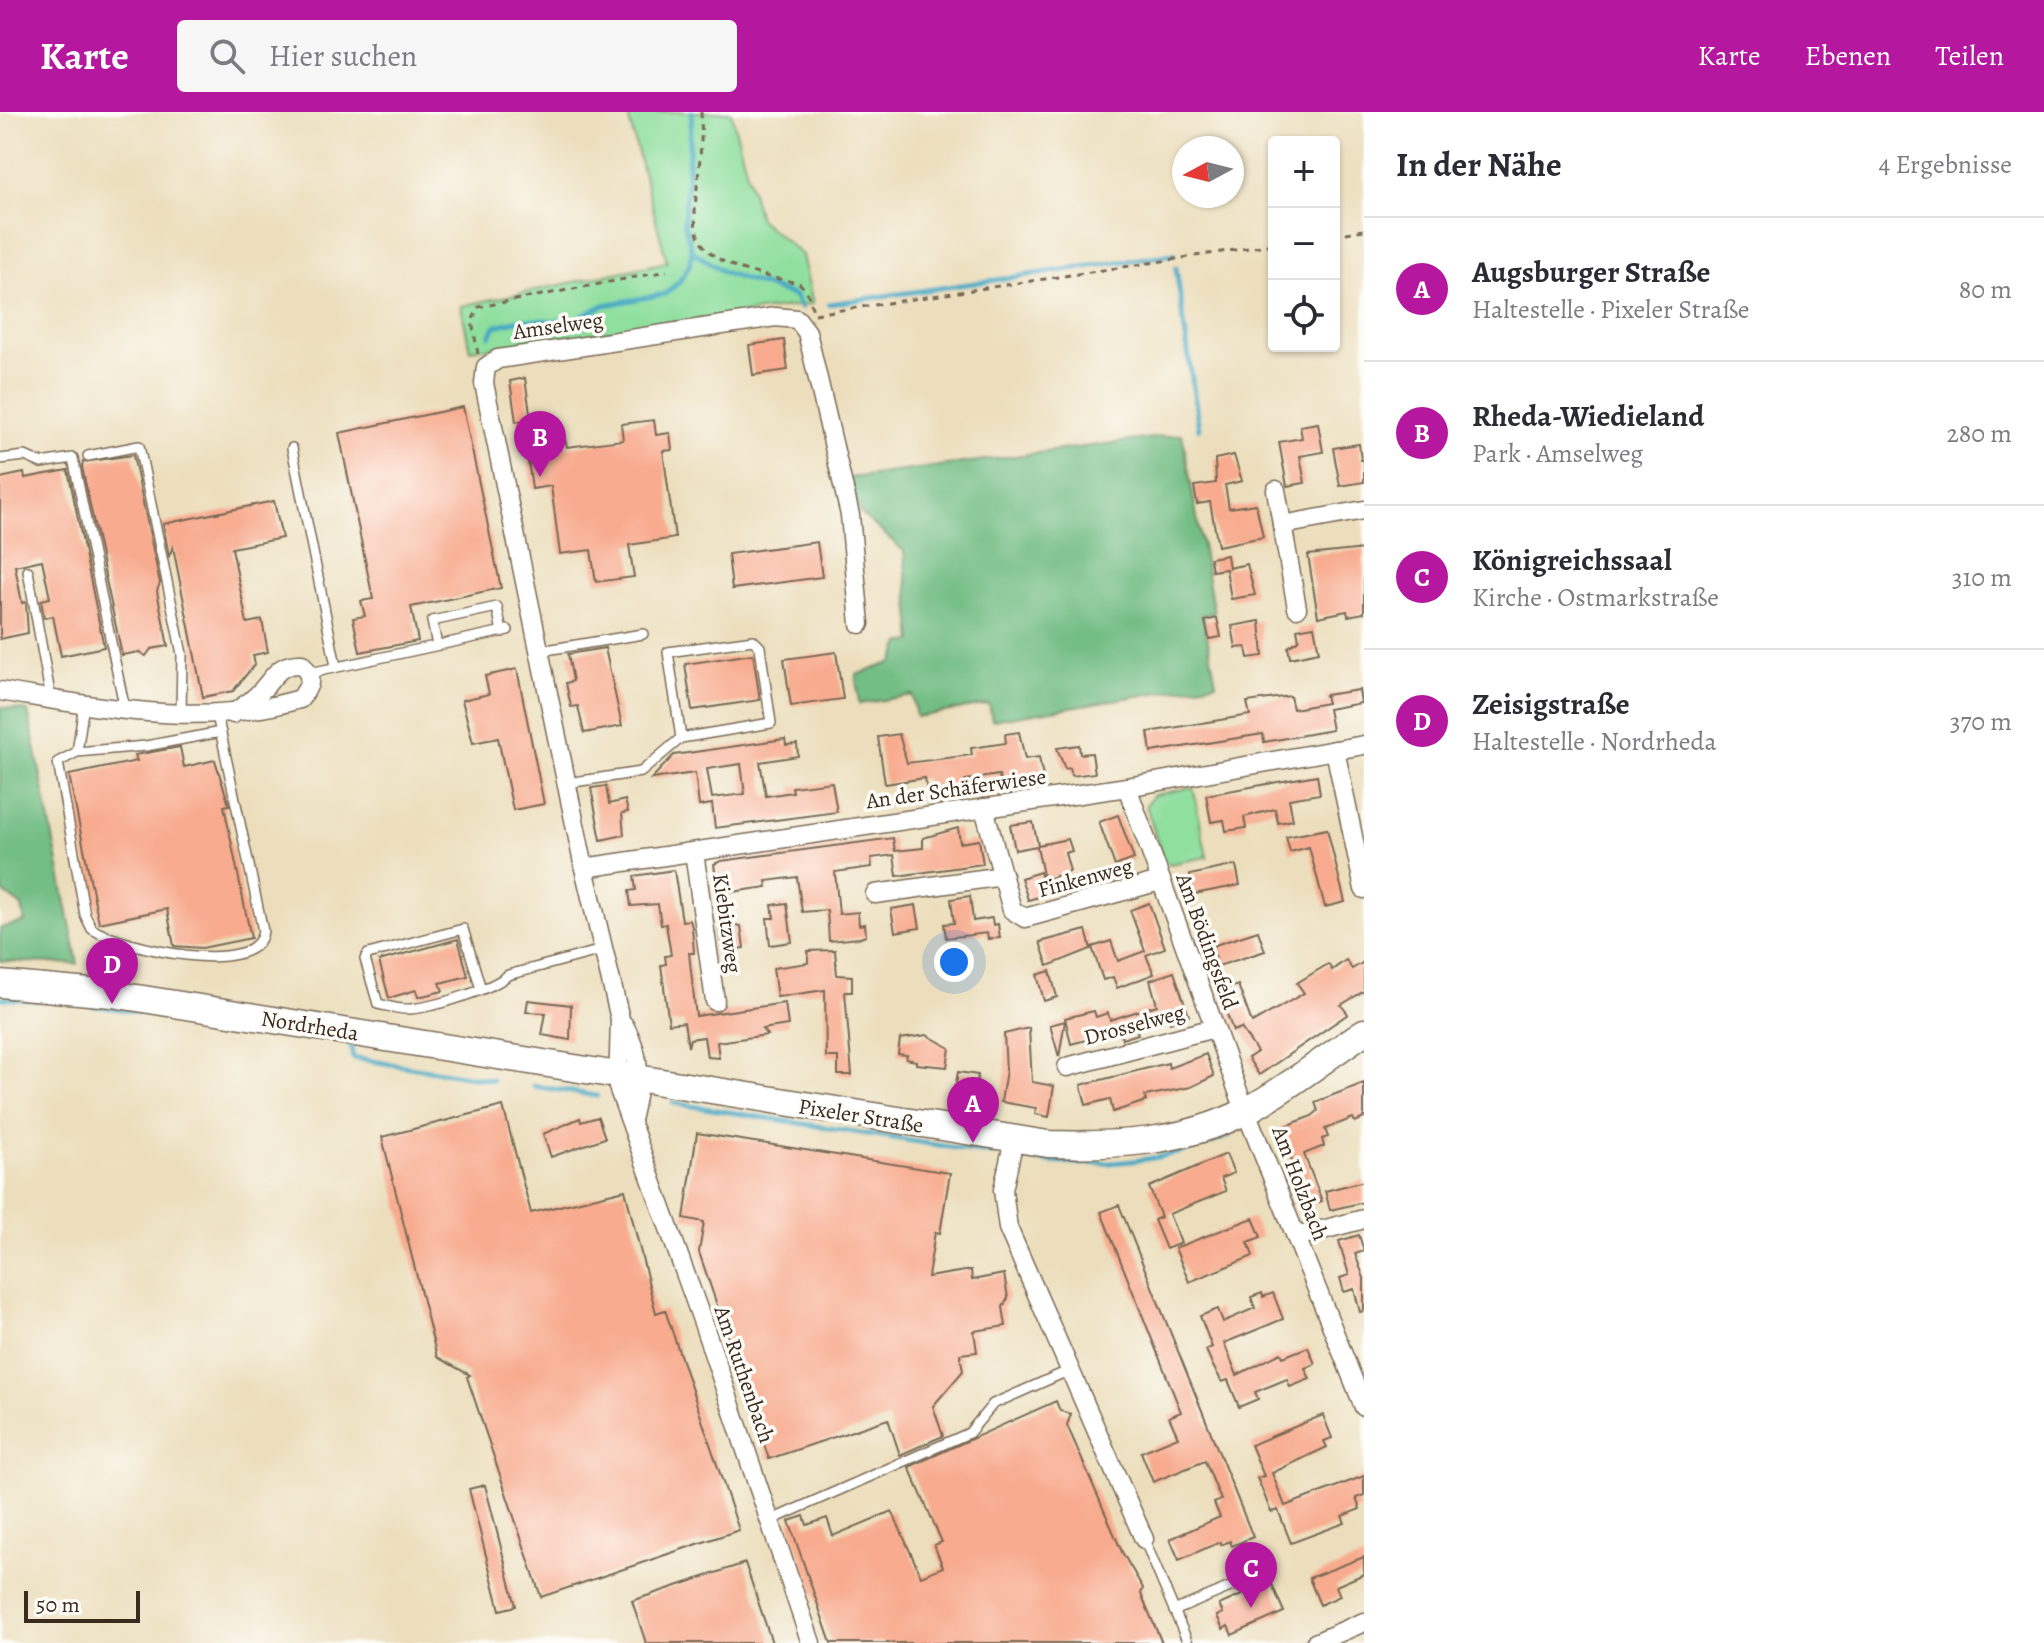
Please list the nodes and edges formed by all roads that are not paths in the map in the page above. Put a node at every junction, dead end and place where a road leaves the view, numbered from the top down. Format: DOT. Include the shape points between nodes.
graph roads {
  1 [pos="292,448"];
  2 [pos="88,456"];
  3 [pos="0,459"];
  4 [pos="1276,490"];
  5 [pos="1364,510"];
  6 [pos="1282,525"];
  7 [pos="28,571"];
  8 [pos="1297,608"];
  9 [pos="860,624"];
  10 [pos="643,634"];
  11 [pos="437,645"];
  12 [pos="540,651"];
  13 [pos="336,666"];
  14 [pos="310,673"];
  15 [pos="0,691"];
  16 [pos="51,699"];
  17 [pos="84,704"];
  18 [pos="125,710"];
  19 [pos="181,716"];
  20 [pos="224,720"];
  21 [pos="681,738"];
  22 [pos="1364,745"];
  23 [pos="1335,750"];
  24 [pos="77,752"];
  25 [pos="567,783"];
  26 [pos="1127,787"];
  27 [pos="984,808"];
  28 [pos="694,852"];
  29 [pos="584,868"];
  30 [pos="1003,876"];
  31 [pos="1160,881"];
  32 [pos="1364,889"];
  33 [pos="875,894"];
  34 [pos="602,950"];
  35 [pos="0,984"];
  36 [pos="481,989"];
  37 [pos="715,1001"];
  38 [pos="1214,1028"];
  39 [pos="1364,1032"];
  40 [pos="1067,1067"];
  41 [pos="629,1078"];
  42 [pos="1247,1110"];
  43 [pos="1014,1139"];
  44 [pos="1364,1219"];
  45 [pos="1296,1237"];
  46 [pos="1070,1370"];
  47 [pos="1362,1397"];
  48 [pos="769,1521"];
  49 [pos="1144,1539"];
  50 [pos="1258,1575"];
  51 [pos="1174,1611"];
  52 [pos="1364,1622"];
  53 [pos="811,1643"];
  54 [pos="1188,1643"];
  55 [pos="1315,1643"];
  1 -- 13 [label="lane"];
  2 -- 19 [label="lane" via="139,446 182,654"];
  3 -- 18 [label="lane" via="25,456 41,463 73,458"];
  4 -- 6 [label="street"];
  5 -- 6 [label="street"];
  6 -- 8 [label="street"];
  7 -- 16 [label="lane"];
  9 -- 12 [label="street, Amselweg" via="850,515 806,317 775,317 498,359 486,367 484,383"];
  10 -- 12 [label="lane"];
  11 -- 11 [label="lane" via="505,631 497,607 432,621"];
  11 -- 13 [label="lane"];
  12 -- 25 [label="street"];
  13 -- 14 [label="lane"];
  14 -- 20 [label="street" via="310,686 300,699"];
  14 -- 20 [label="street" via="302,664 276,670 261,691"];
  15 -- 16 [label="street"];
  16 -- 17 [label="street"];
  17 -- 18 [label="street"];
  17 -- 24 [label="lane"];
  18 -- 19 [label="street"];
  19 -- 20 [label="street"];
  20 -- 24 [label="lane" via="146,746"];
  20 -- 24 [label="lane" via="263,931 255,950 242,953 181,957 92,929 57,771 64,756"];
  21 -- 21 [label="lane" via="771,723 760,647 753,640 668,652"];
  21 -- 25 [label="lane" via="641,772"];
  22 -- 23 [label="street, An der Schäferwiese"];
  23 -- 26 [label="street, An der Schäferwiese"];
  23 -- 32 [label="street"];
  25 -- 29 [label="street"];
  26 -- 27 [label="street, An der Schäferwiese"];
  26 -- 31 [label="street, Am Bödingsfeld"];
  27 -- 28 [label="street, An der Schäferwiese"];
  27 -- 30 [label="street, Finkenweg"];
  28 -- 29 [label="street, An der Schäferwiese"];
  28 -- 37 [label="street, Kiebitzweg"];
  29 -- 34 [label="street"];
  30 -- 31 [label="street, Finkenweg" via="1012,910 1025,918"];
  30 -- 33 [label="street, Finkenweg"];
  31 -- 38 [label="street, Am Bödingsfeld"];
  34 -- 36 [label="lane" via="508,975"];
  34 -- 41 [label="street"];
  35 -- 41 [label="main road, Nordrheda" via="112,994"];
  36 -- 36 [label="lane" via="463,929 365,959 378,1004 409,1009"];
  38 -- 40 [label="street, Drosselweg"];
  38 -- 42 [label="street, Am Bödingsfeld"];
  39 -- 42 [label="main road, Pixeler Straße"];
  41 -- 43 [label="main road, Pixeler Straße"];
  41 -- 48 [label="street, Am Ruthenbach" via="625,1110"];
  42 -- 43 [label="main road, Pixeler Straße" via="1208,1127 1148,1142 1099,1145"];
  42 -- 45 [label="street, Am Holzbach"];
  43 -- 46 [label="street" via="1003,1190 1008,1228"];
  44 -- 45 [label="street"];
  45 -- 47 [label="street, Am Holzbach"];
  46 -- 48 [label="lane" via="993,1404 969,1433"];
  46 -- 49 [label="street"];
  48 -- 53 [label="street, Am Ruthenbach"];
  49 -- 51 [label="lane"];
  50 -- 51 [label="lane"];
  51 -- 54 [label="lane"];
  52 -- 55 [label="street"];
}
